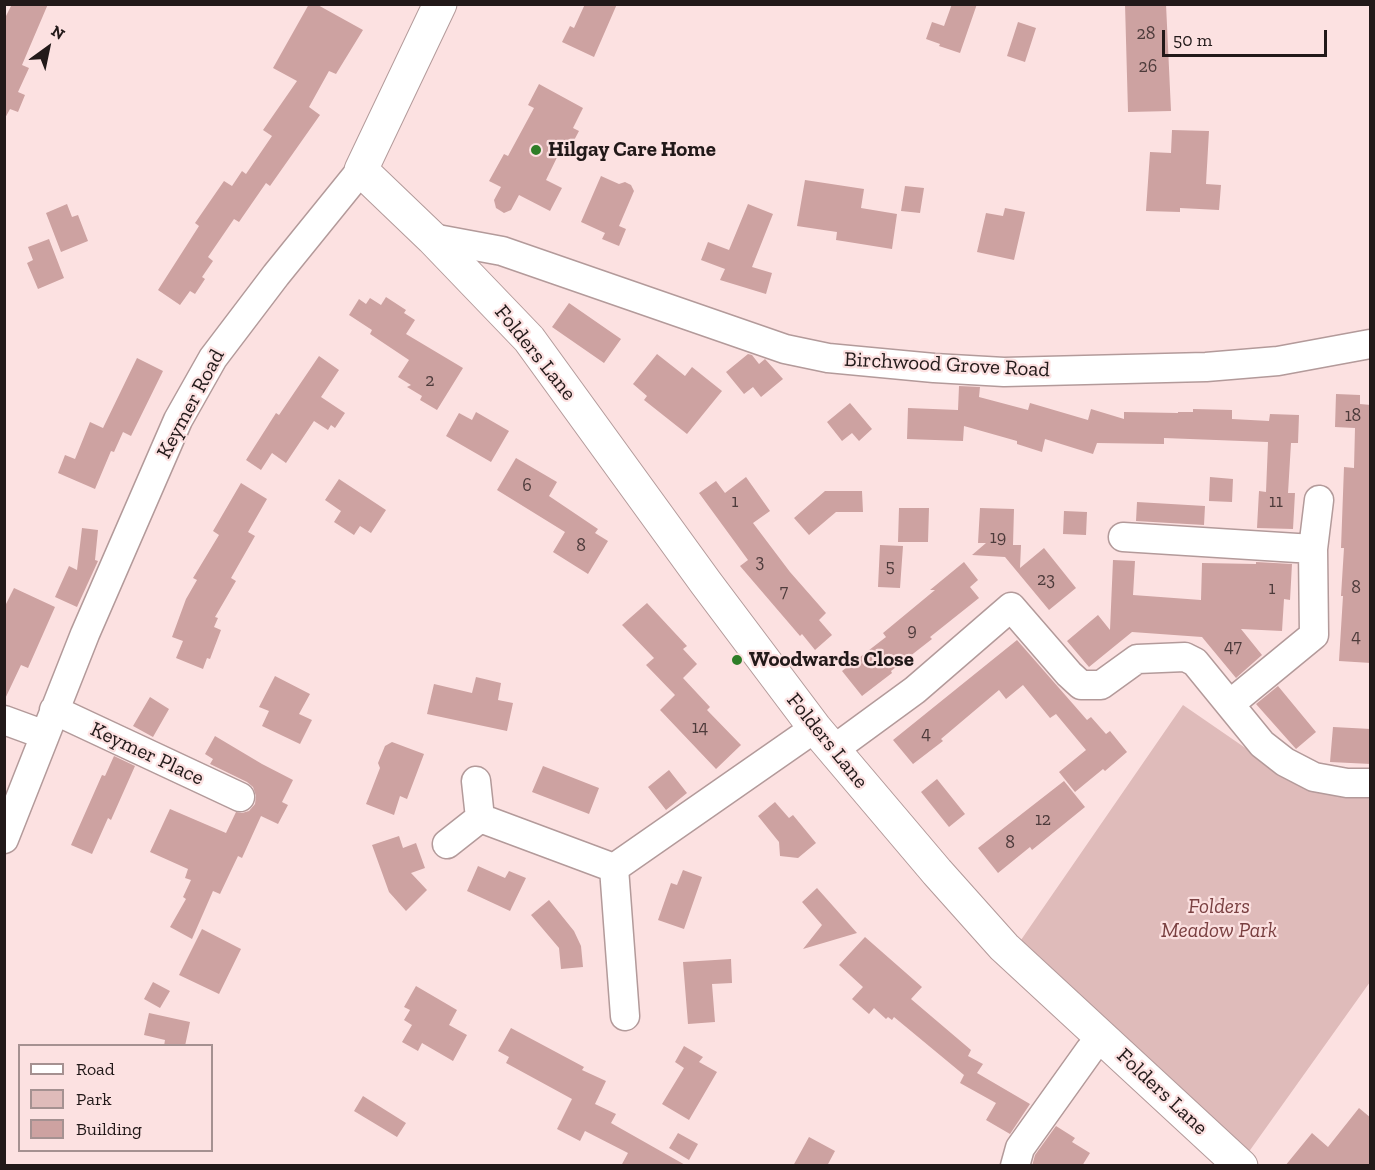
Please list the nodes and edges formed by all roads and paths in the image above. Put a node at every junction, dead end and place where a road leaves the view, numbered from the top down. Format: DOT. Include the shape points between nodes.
graph roads {
  1 [pos="440,4"];
  2 [pos="362,170"];
  3 [pos="432,238"];
  4 [pos="1371,344"];
  5 [pos="1319,500"];
  6 [pos="1123,537"];
  7 [pos="1313,549"];
  8 [pos="1230,704"];
  9 [pos="4,720"];
  10 [pos="50,723"];
  11 [pos="824,739"];
  12 [pos="476,781"];
  13 [pos="1371,783"];
  14 [pos="240,797"];
  15 [pos="480,818"];
  16 [pos="4,839"];
  17 [pos="447,844"];
  18 [pos="614,868"];
  19 [pos="625,1017"];
  20 [pos="1102,1037"];
  21 [pos="1015,1166"];
  22 [pos="1241,1166"];
  1 -- 2 [label="main road, Keymer Road"];
  2 -- 3 [label="main road, Folders Lane"];
  2 -- 10 [label="street, Keymer Road" via="276,275 201,378 178,420"];
  3 -- 4 [label="street, Birchwood Grove Road" via="502,251 785,349 828,358 1004,372 1278,361"];
  3 -- 11 [label="main road, Folders Lane" via="529,339"];
  5 -- 7 [label="street"];
  6 -- 7 [label="street"];
  7 -- 8 [label="street" via="1314,635"];
  8 -- 11 [label="street" via="1195,662 1185,657 1137,659 1101,685 1081,685 1011,607 915,690"];
  8 -- 13 [label="street" via="1263,744 1285,762 1314,777"];
  9 -- 10 [label="street, Keymer Place"];
  10 -- 14 [label="street, Keymer Place"];
  10 -- 16 [label="street, Keymer Road"];
  11 -- 18 [label="street"];
  11 -- 20 [label="main road, Folders Lane" via="1004,947"];
  12 -- 15 [label="street"];
  15 -- 17 [label="street"];
  15 -- 18 [label="street"];
  18 -- 19 [label="street"];
  20 -- 21 [label="street" via="1020,1148"];
  20 -- 22 [label="main road, Folders Lane"];
}
